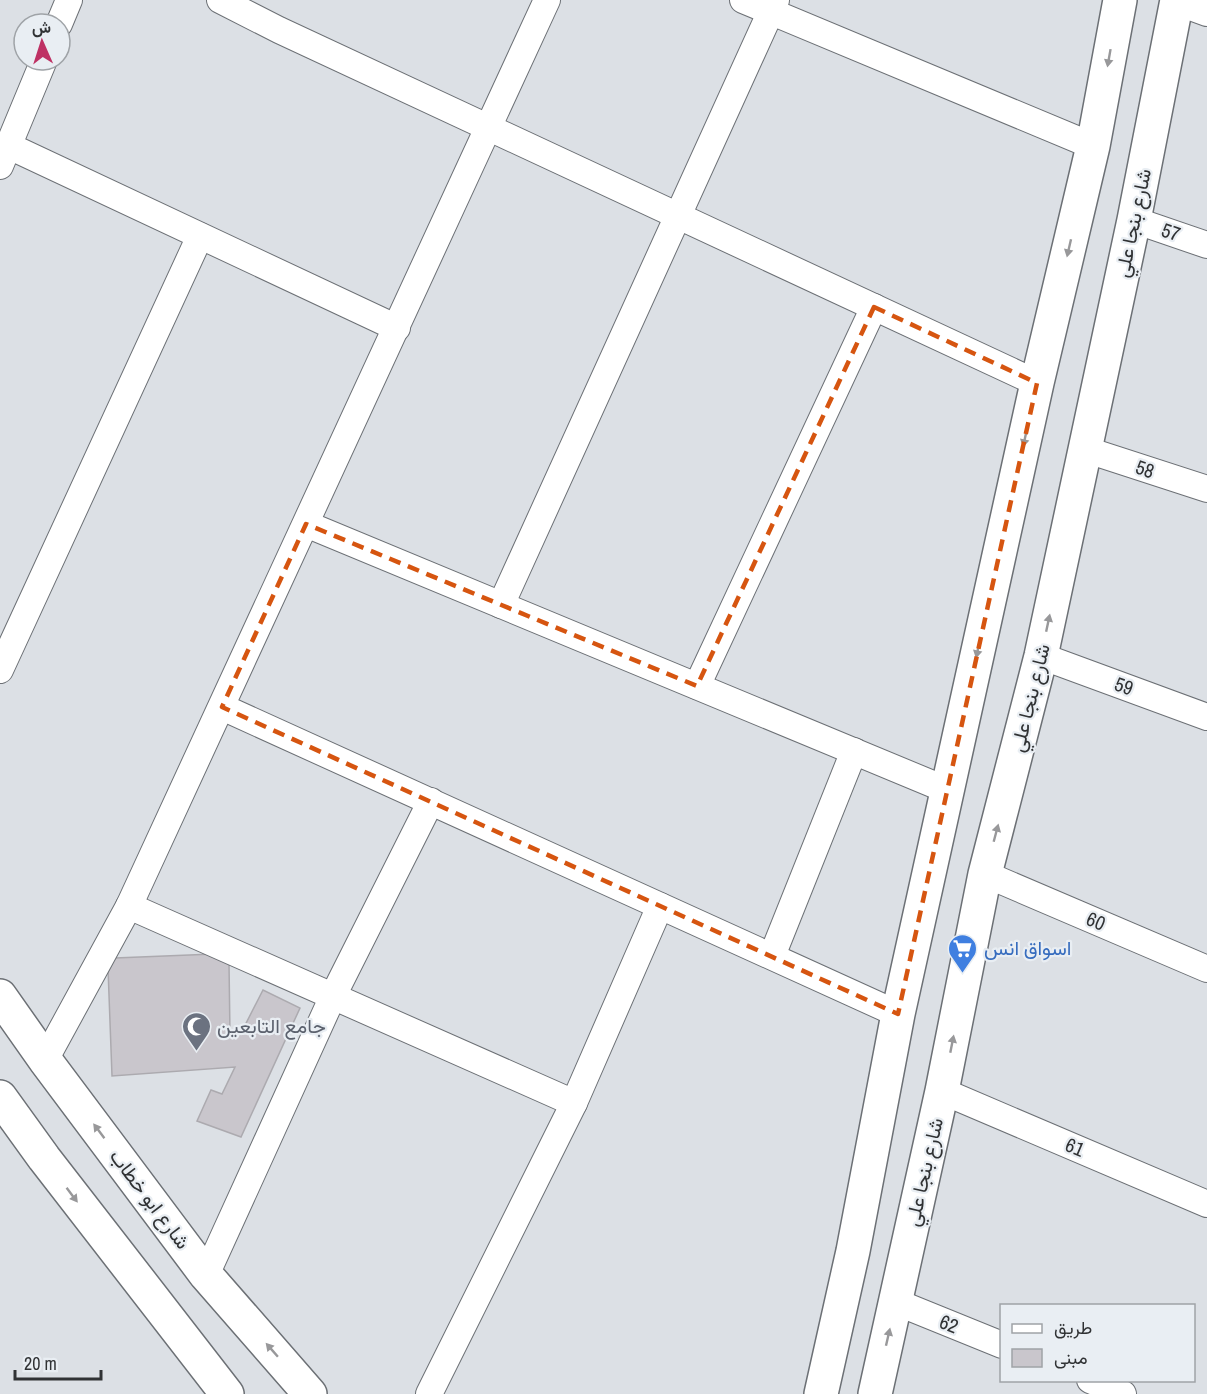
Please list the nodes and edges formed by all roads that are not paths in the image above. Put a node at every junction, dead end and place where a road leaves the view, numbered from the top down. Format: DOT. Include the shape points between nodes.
graph roads {
  1 [pos="220,0"];
  2 [pos="548,0"];
  3 [pos="743,0"];
  4 [pos="1120,0"];
  5 [pos="1177,1"];
  6 [pos="774,6"];
  7 [pos="1207,13"];
  8 [pos="39,72"];
  9 [pos="490,128"];
  10 [pos="1093,146"];
  11 [pos="5,156"];
  12 [pos="677,216"];
  13 [pos="1134,219"];
  14 [pos="200,236"];
  15 [pos="1207,244"];
  16 [pos="874,307"];
  17 [pos="397,328"];
  18 [pos="1037,383"];
  19 [pos="1084,449"];
  20 [pos="1207,489"];
  21 [pos="306,524"];
  22 [pos="501,605"];
  23 [pos="1041,656"];
  24 [pos="0,670"];
  25 [pos="698,686"];
  26 [pos="222,707"];
  27 [pos="1207,717"];
  28 [pos="854,751"];
  29 [pos="947,790"];
  30 [pos="431,801"];
  31 [pos="985,874"];
  32 [pos="129,906"];
  33 [pos="660,906"];
  34 [pos="772,956"];
  35 [pos="1207,969"];
  36 [pos="0,996"];
  37 [pos="333,996"];
  38 [pos="898,1014"];
  39 [pos="45,1060"];
  40 [pos="942,1091"];
  41 [pos="0,1097"];
  42 [pos="574,1103"];
  43 [pos="1207,1204"];
  44 [pos="206,1275"];
  45 [pos="896,1302"];
  46 [pos="1000,1344"];
  47 [pos="1095,1382"];
  48 [pos="227,1394"];
  49 [pos="310,1394"];
  50 [pos="429,1394"];
  51 [pos="821,1394"];
  52 [pos="875,1394"];
  53 [pos="1123,1394"];
  1 -- 9 [label="street"];
  2 -- 9 [label="street"];
  3 -- 6 [label="street"];
  4 -- 10 [label="main road, one-way"];
  5 -- 7 [label="street"];
  5 -- 13 [label="main road, شارع بنجا علي"];
  6 -- 10 [label="street"];
  6 -- 12 [label="street"];
  8 -- 11 [label="street"];
  9 -- 12 [label="street"];
  9 -- 17 [label="street"];
  10 -- 18 [label="main road, one-way"];
  11 -- 14 [label="street"];
  12 -- 16 [label="street"];
  12 -- 22 [label="street"];
  13 -- 15 [label="street, 57"];
  13 -- 19 [label="main road, شارع بنجا علي"];
  14 -- 17 [label="street"];
  14 -- 24 [label="street"];
  16 -- 18 [label="street"];
  16 -- 25 [label="street"];
  17 -- 21 [label="street"];
  18 -- 29 [label="main road, one-way"];
  19 -- 20 [label="street, 58"];
  23 -- 19 [label="main road, شارع بنجا علي, one-way"];
  21 -- 22 [label="street"];
  21 -- 26 [label="street"];
  22 -- 25 [label="street"];
  23 -- 27 [label="street, 59"];
  31 -- 23 [label="main road, شارع بنجا علي, one-way"];
  25 -- 28 [label="street"];
  26 -- 30 [label="street"];
  26 -- 32 [label="street"];
  28 -- 29 [label="street"];
  28 -- 34 [label="street"];
  29 -- 38 [label="main road"];
  30 -- 33 [label="street"];
  30 -- 37 [label="street"];
  31 -- 35 [label="street, 60"];
  40 -- 31 [label="main road, شارع بنجا علي, one-way"];
  32 -- 37 [label="street"];
  32 -- 39 [label="street"];
  33 -- 34 [label="street"];
  33 -- 42 [label="street"];
  34 -- 38 [label="street"];
  36 -- 39 [label="main road, شارع ابو خطاب"];
  37 -- 42 [label="street"];
  37 -- 44 [label="street"];
  38 -- 51 [label="main road"];
  44 -- 39 [label="main road, شارع ابو خطاب, one-way"];
  40 -- 43 [label="street, 61"];
  40 -- 45 [label="main road, شارع بنجا علي"];
  41 -- 48 [label="main road, one-way"];
  42 -- 50 [label="street"];
  49 -- 44 [label="main road, شارع ابو خطاب, one-way"];
  45 -- 46 [label="street, 62"];
  52 -- 45 [label="main road, شارع بنجا علي, one-way"];
  47 -- 53 [label="street"];
}
